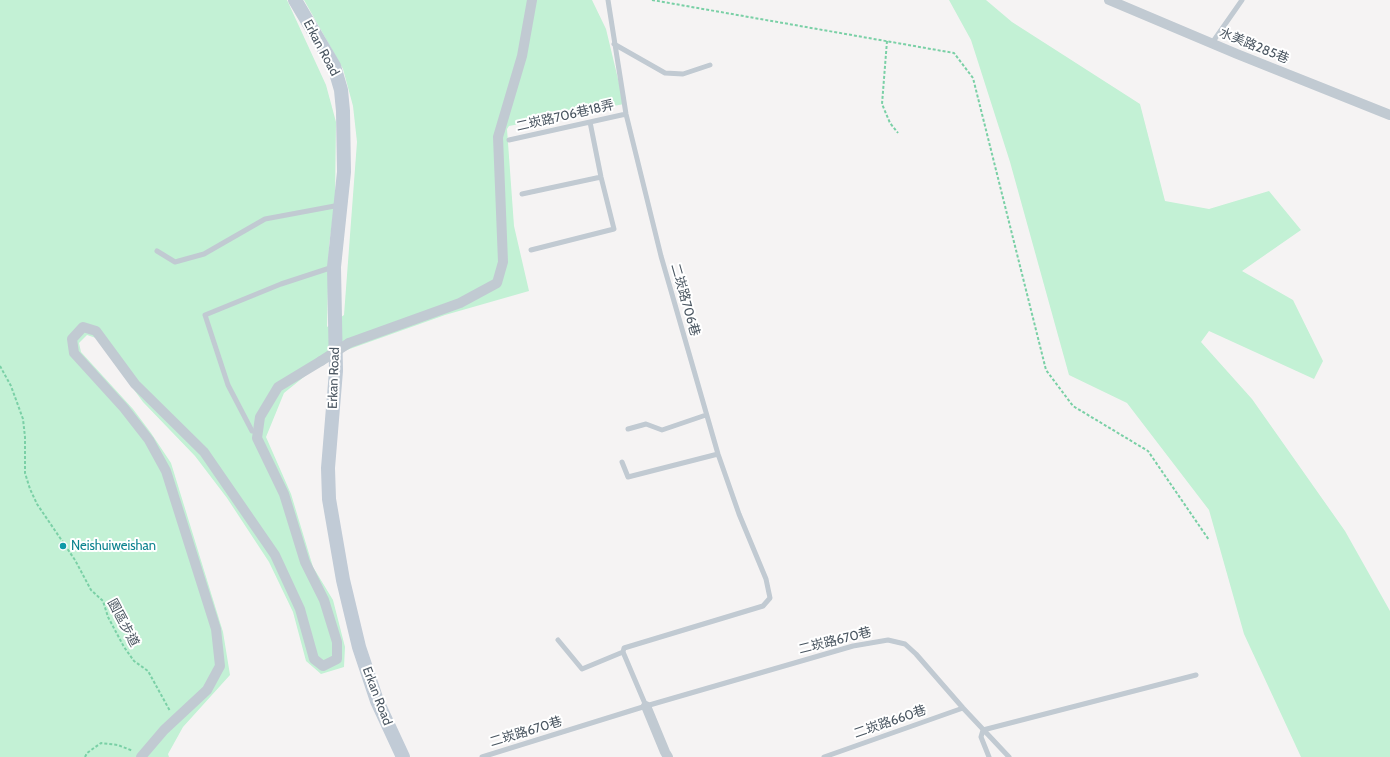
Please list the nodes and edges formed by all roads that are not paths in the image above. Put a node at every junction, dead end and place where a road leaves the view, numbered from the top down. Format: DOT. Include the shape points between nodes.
graph roads {
  1 [pos="294,0"];
  2 [pos="532,0"];
  3 [pos="608,0"];
  4 [pos="1109,0"];
  5 [pos="1242,0"];
  6 [pos="1212,43"];
  7 [pos="614,44"];
  8 [pos="710,65"];
  9 [pos="626,114"];
  10 [pos="1390,115"];
  11 [pos="590,122"];
  12 [pos="509,140"];
  13 [pos="601,177"];
  14 [pos="522,194"];
  15 [pos="341,204"];
  16 [pos="531,250"];
  17 [pos="157,251"];
  18 [pos="334,267"];
  19 [pos="706,415"];
  20 [pos="628,429"];
  21 [pos="252,431"];
  22 [pos="718,454"];
  23 [pos="622,462"];
  24 [pos="558,640"];
  25 [pos="623,652"];
  26 [pos="1196,675"];
  27 [pos="646,706"];
  28 [pos="963,708"];
  29 [pos="983,730"];
  30 [pos="141,757"];
  31 [pos="403,757"];
  32 [pos="482,757"];
  33 [pos="668,757"];
  34 [pos="824,757"];
  35 [pos="989,757"];
  36 [pos="1009,757"];
  1 -- 15 [label="street, Erkan Road" via="334,66 341,90 344,172"];
  2 -- 30 [label="street, bridge" via="522,56 498,137 503,262 497,283 460,304 349,343 278,387 260,417 257,438 284,494 305,562 324,600 337,642 337,659 323,666 314,659 300,609 275,555 204,452 135,384 96,331 83,327 72,339 74,354 141,429 166,471 216,629 220,666 207,690 164,730"];
  3 -- 7 [label="lane, 二崁路706巷"];
  4 -- 6 [label="street, 水美路285巷"];
  5 -- 6 [label="lane"];
  6 -- 10 [label="street, 水美路285巷"];
  7 -- 8 [label="lane" via="665,72 683,74"];
  7 -- 9 [label="lane, 二崁路706巷"];
  9 -- 11 [label="lane, 二崁路706巷18弄"];
  9 -- 19 [label="lane, 二崁路706巷" via="661,256"];
  11 -- 12 [label="lane, 二崁路706巷18弄"];
  11 -- 13 [label="lane"];
  13 -- 14 [label="lane"];
  13 -- 16 [label="lane" via="614,229"];
  15 -- 17 [label="lane" via="265,219 204,254 176,262"];
  15 -- 18 [label="street, Erkan Road"];
  18 -- 21 [label="lane" via="281,284 205,315 228,385"];
  18 -- 31 [label="street, Erkan Road" via="336,371 328,468 329,499 343,580 359,647 377,701"];
  19 -- 20 [label="lane" via="662,430 646,424"];
  19 -- 22 [label="lane, 二崁路706巷"];
  22 -- 23 [label="lane" via="628,477"];
  22 -- 25 [label="lane, 二崁路706巷" via="766,579 770,598 763,606 624,648"];
  24 -- 25 [label="lane" via="582,669"];
  25 -- 27 [label="lane"];
  26 -- 29 [label="lane"];
  27 -- 28 [label="lane, 二崁路670巷" via="853,646 888,640 904,644 916,654"];
  27 -- 32 [label="lane, 二崁路670巷"];
  27 -- 33 [label="street"];
  28 -- 29 [label="lane, 二崁路670巷"];
  28 -- 34 [label="lane, 二崁路660巷"];
  29 -- 35 [label="lane" via="981,737"];
  29 -- 36 [label="lane, 二崁路670巷"];
}
